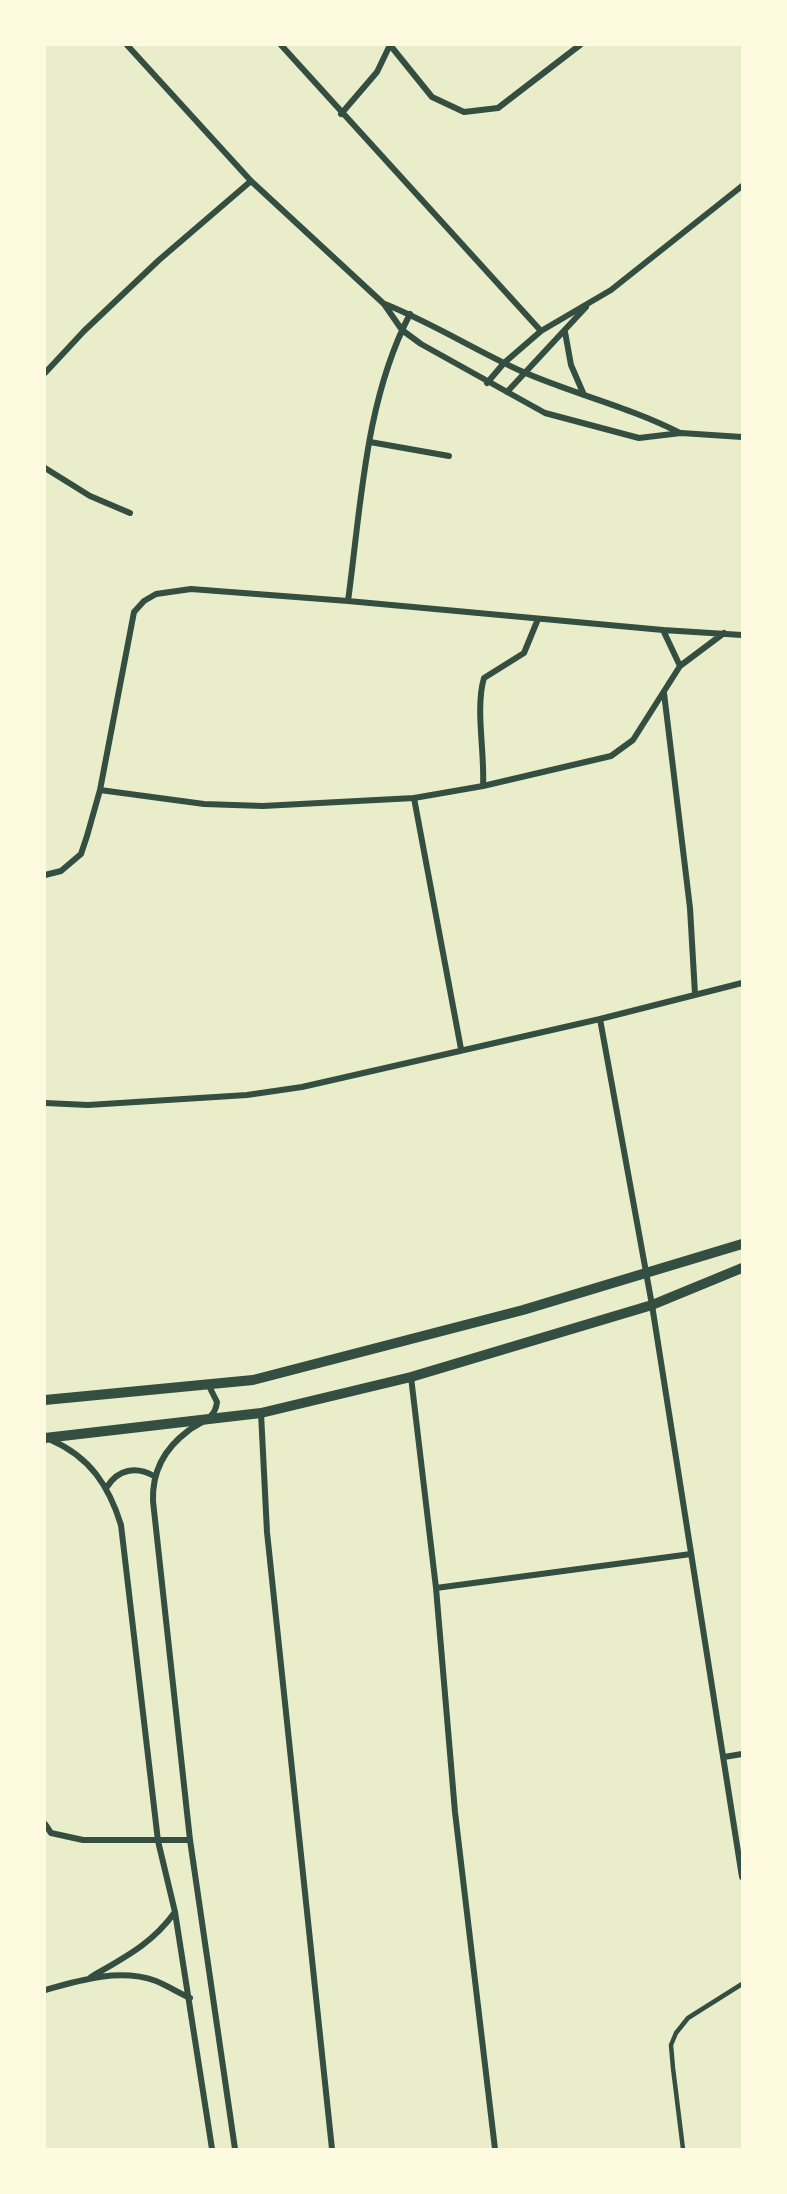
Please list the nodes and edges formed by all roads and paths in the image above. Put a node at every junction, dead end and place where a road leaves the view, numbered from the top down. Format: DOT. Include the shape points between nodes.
graph roads {
  1 [pos="127,45"];
  2 [pos="281,45"];
  3 [pos="390,45"];
  4 [pos="580,45"];
  5 [pos="341,114"];
  6 [pos="251,181"];
  7 [pos="742,186"];
  8 [pos="384,304"];
  9 [pos="586,307"];
  10 [pos="410,314"];
  11 [pos="402,330"];
  12 [pos="541,331"];
  13 [pos="565,332"];
  14 [pos="504,363"];
  15 [pos="523,372"];
  16 [pos="45,373"];
  17 [pos="487,383"];
  18 [pos="507,392"];
  19 [pos="584,396"];
  20 [pos="681,433"];
  21 [pos="742,437"];
  22 [pos="370,442"];
  23 [pos="449,456"];
  24 [pos="45,468"];
  25 [pos="130,513"];
  26 [pos="348,601"];
  27 [pos="538,619"];
  28 [pos="663,630"];
  29 [pos="724,633"];
  30 [pos="742,635"];
  31 [pos="680,666"];
  32 [pos="664,692"];
  33 [pos="483,786"];
  34 [pos="100,790"];
  35 [pos="414,798"];
  36 [pos="45,875"];
  37 [pos="742,983"];
  38 [pos="695,994"];
  39 [pos="600,1019"];
  40 [pos="462,1049"];
  41 [pos="45,1102"];
  42 [pos="742,1244"];
  43 [pos="742,1268"];
  44 [pos="646,1275"];
  45 [pos="652,1305"];
  46 [pos="411,1377"];
  47 [pos="209,1386"];
  48 [pos="45,1400"];
  49 [pos="261,1413"];
  50 [pos="203,1422"];
  51 [pos="46,1438"];
  52 [pos="154,1476"];
  53 [pos="107,1487"];
  54 [pos="691,1554"];
  55 [pos="436,1588"];
  56 [pos="742,1754"];
  57 [pos="724,1757"];
  58 [pos="45,1824"];
  59 [pos="158,1840"];
  60 [pos="190,1840"];
  61 [pos="742,1877"];
  62 [pos="175,1912"];
  63 [pos="91,1977"];
  64 [pos="742,1984"];
  65 [pos="45,1990"];
  66 [pos="190,1998"];
  67 [pos="212,2149"];
  68 [pos="235,2149"];
  69 [pos="332,2149"];
  70 [pos="495,2149"];
  71 [pos="683,2149"];
  1 -- 6 [label="street"];
  2 -- 5 [label="street"];
  3 -- 4 [label="street" via="432,97 464,112 498,108"];
  3 -- 5 [label="street" via="377,72"];
  5 -- 12 [label="street"];
  6 -- 8 [label="street"];
  6 -- 16 [label="street" via="159,260"];
  7 -- 9 [label="street"];
  8 -- 10 [label="street"];
  8 -- 11 [label="street"];
  9 -- 12 [label="street"];
  9 -- 13 [label="street"];
  10 -- 11 [label="street"];
  10 -- 14 [label="street"];
  11 -- 17 [label="street"];
  11 -- 22 [label="street" via="384,382"];
  12 -- 14 [label="street"];
  13 -- 15 [label="street"];
  13 -- 19 [label="street" via="571,365"];
  14 -- 15 [label="street"];
  14 -- 17 [label="street"];
  15 -- 18 [label="street"];
  15 -- 19 [label="street"];
  17 -- 18 [label="street"];
  18 -- 20 [label="street" via="545,413 639,438"];
  19 -- 20 [label="street" via="649,417"];
  20 -- 21 [label="street"];
  22 -- 23 [label="street"];
  22 -- 26 [label="street"];
  24 -- 25 [label="street" via="90,496"];
  26 -- 27 [label="street"];
  26 -- 34 [label="street" via="191,589 170,590 144,601 134,612"];
  27 -- 28 [label="street"];
  27 -- 33 [label="street" via="524,653 484,678 480,691"];
  28 -- 29 [label="street"];
  28 -- 31 [label="street"];
  29 -- 30 [label="street"];
  29 -- 31 [label="street"];
  31 -- 32 [label="street"];
  32 -- 33 [label="street" via="633,740 611,756"];
  32 -- 38 [label="street" via="690,908"];
  33 -- 35 [label="street"];
  34 -- 35 [label="street" via="204,804 263,806"];
  34 -- 36 [label="street" via="81,854 61,871"];
  35 -- 40 [label="street"];
  37 -- 38 [label="street"];
  38 -- 39 [label="street"];
  39 -- 40 [label="street"];
  39 -- 44 [label="street"];
  40 -- 41 [label="street" via="302,1087 247,1095 88,1105"];
  42 -- 44 [label="street"];
  43 -- 45 [label="street"];
  44 -- 45 [label="street"];
  44 -- 47 [label="street" via="372,1351 253,1380"];
  45 -- 46 [label="street"];
  45 -- 54 [label="street"];
  46 -- 49 [label="street"];
  46 -- 55 [label="street"];
  47 -- 48 [label="street"];
  47 -- 50 [label="street" via="216,1396 216,1408"];
  49 -- 50 [label="street"];
  49 -- 69 [label="street" via="267,1532"];
  50 -- 51 [label="street"];
  50 -- 52 [label="street" via="170,1447"];
  51 -- 53 [label="street" via="83,1458"];
  52 -- 53 [label="street" via="132,1469 117,1475"];
  52 -- 60 [label="street" via="153,1501"];
  53 -- 59 [label="street" via="121,1525"];
  54 -- 55 [label="street"];
  54 -- 57 [label="street"];
  55 -- 70 [label="street" via="455,1812"];
  56 -- 57 [label="street"];
  57 -- 61 [label="street"];
  58 -- 59 [label="street" via="51,1833 64,1838"];
  59 -- 60 [label="street"];
  59 -- 62 [label="street"];
  60 -- 68 [label="street"];
  62 -- 63 [label="street" via="160,1933 140,1949"];
  62 -- 66 [label="street"];
  63 -- 65 [label="street"];
  63 -- 66 [label="street" via="128,1976 155,1981"];
  64 -- 71 [label="lane" via="688,2018 671,2046"];
  66 -- 67 [label="street"];
}
